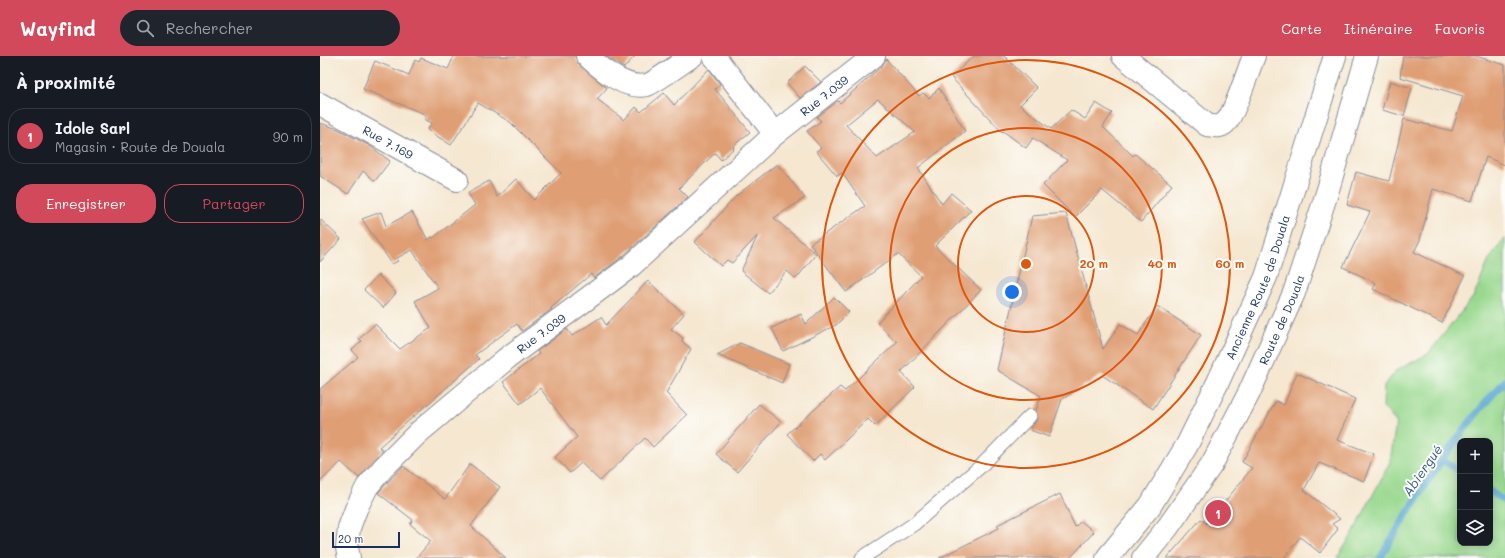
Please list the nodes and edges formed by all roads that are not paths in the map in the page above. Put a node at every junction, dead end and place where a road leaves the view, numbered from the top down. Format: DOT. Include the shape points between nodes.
graph roads {
  1 [pos="587,56"];
  2 [pos="692,56"];
  3 [pos="714,56"];
  4 [pos="874,56"];
  5 [pos="1123,56"];
  6 [pos="1254,56"];
  7 [pos="1335,56"];
  8 [pos="1367,56"];
  9 [pos="320,104"];
  10 [pos="775,134"];
  11 [pos="457,180"];
  12 [pos="1030,416"];
  13 [pos="349,558"];
  14 [pos="862,558"];
  15 [pos="1107,558"];
  16 [pos="1143,558"];
  1 -- 2 [label="street" via="610,75 629,83 648,85"];
  3 -- 10 [label="street"];
  4 -- 10 [label="street, Rue 7.039"];
  5 -- 6 [label="street" via="1207,125 1217,127 1225,123 1231,113"];
  7 -- 15 [label="street, Ancienne Route de Douala" via="1266,277 1187,445 1150,506"];
  8 -- 16 [label="street, Route de Douala" via="1327,193 1294,293 1249,393 1212,464"];
  9 -- 11 [label="street, Rue 7.169"];
  10 -- 13 [label="street, Rue 7.039" via="631,266 506,359 418,433 367,487 349,528"];
  12 -- 14 [label="lane" via="981,466 914,524"];
}
